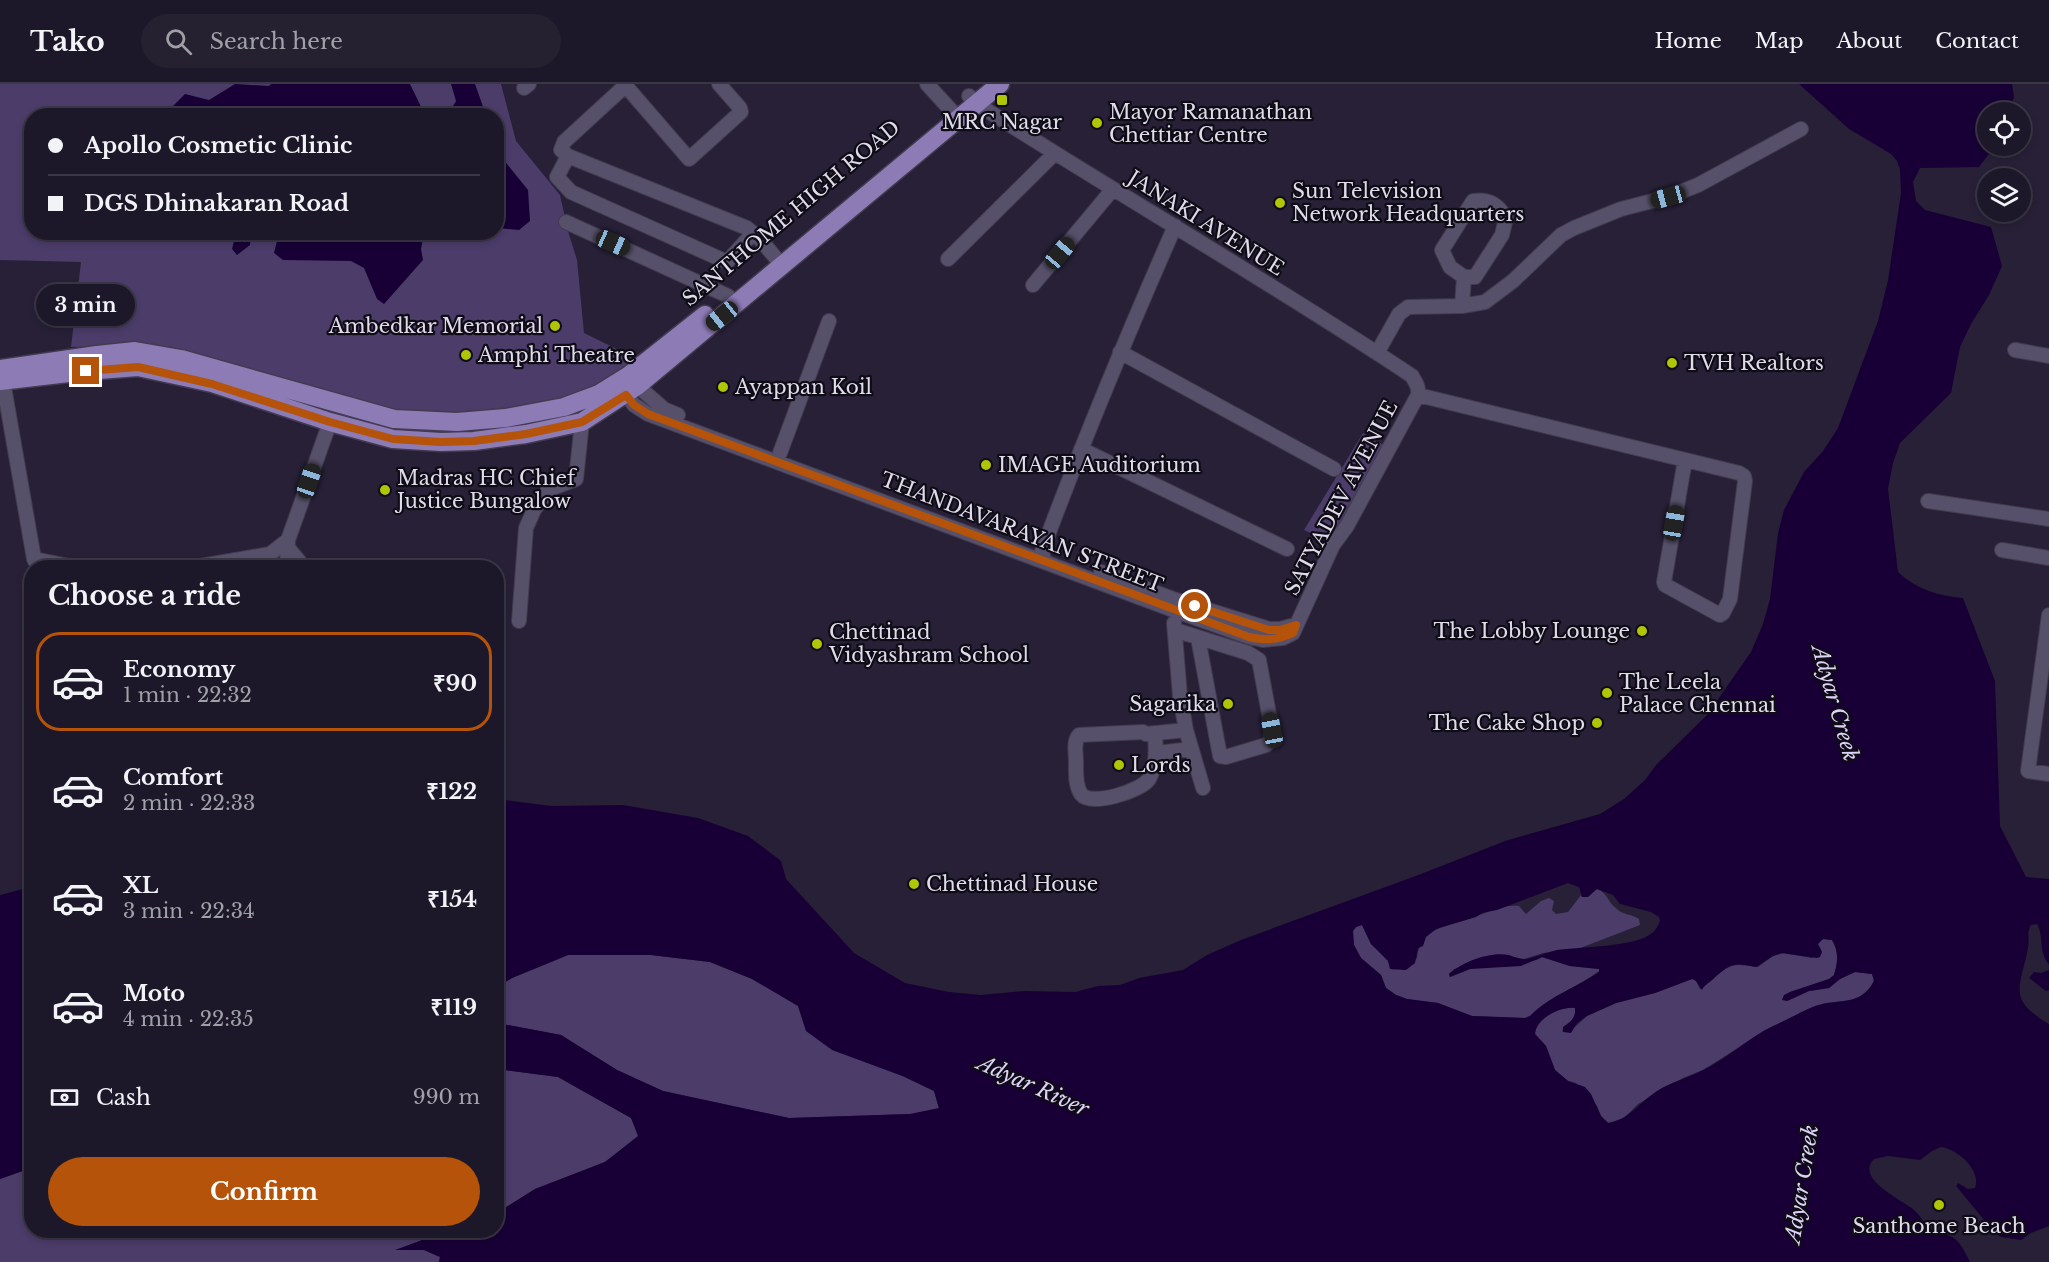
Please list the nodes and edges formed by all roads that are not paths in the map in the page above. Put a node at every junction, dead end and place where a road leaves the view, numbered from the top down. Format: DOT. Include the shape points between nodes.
graph roads {
  1 [pos="719,84"];
  2 [pos="927,84"];
  3 [pos="1000,84"];
  4 [pos="626,85"];
  5 [pos="976,94"];
  6 [pos="955,114"];
  7 [pos="1800,129"];
  8 [pos="566,149"];
  9 [pos="1054,154"];
  10 [pos="1113,189"];
  11 [pos="566,222"];
  12 [pos="1175,226"];
  13 [pos="753,233"];
  14 [pos="775,257"];
  15 [pos="948,259"];
  16 [pos="1464,277"];
  17 [pos="1033,285"];
  18 [pos="728,296"];
  19 [pos="1462,306"];
  20 [pos="829,321"];
  21 [pos="2015,350"];
  22 [pos="1120,352"];
  23 [pos="1377,353"];
  24 [pos="2049,356"];
  25 [pos="1,377"];
  26 [pos="627,385"];
  27 [pos="1418,392"];
  28 [pos="330,422"];
  29 [pos="582,422"];
  30 [pos="1081,449"];
  31 [pos="780,453"];
  32 [pos="1685,460"];
  33 [pos="1334,469"];
  34 [pos="883,496"];
  35 [pos="1928,501"];
  36 [pos="2049,519"];
  37 [pos="288,544"];
  38 [pos="1287,549"];
  39 [pos="2002,550"];
  40 [pos="1043,556"];
  41 [pos="2049,558"];
  42 [pos="35,560"];
  43 [pos="235,560"];
  44 [pos="287,560"];
  45 [pos="299,560"];
  46 [pos="1175,605"];
  47 [pos="2049,615"];
  48 [pos="519,621"];
  49 [pos="1296,625"];
  50 [pos="1175,630"];
  51 [pos="1198,638"];
  52 [pos="1263,640"];
  53 [pos="1259,660"];
  54 [pos="1186,730"];
  55 [pos="1155,733"];
  56 [pos="1217,744"];
  57 [pos="1192,751"];
  58 [pos="1157,753"];
  59 [pos="2049,774"];
  60 [pos="1203,788"];
  1 -- 4 [label="street" via="741,112 689,159"];
  2 -- 6 [label="street"];
  3 -- 5 [label="main road, SANTHOME HIGH ROAD"];
  4 -- 8 [label="street"];
  5 -- 6 [label="main road, SANTHOME HIGH ROAD"];
  5 -- 9 [label="street, JANAKI AVENUE"];
  6 -- 14 [label="main road, SANTHOME HIGH ROAD"];
  6 -- 26 [label="main road, SANTHOME HIGH ROAD"];
  7 -- 19 [label="street" via="1698,186 1621,208 1574,228 1493,298"];
  8 -- 13 [label="street"];
  8 -- 13 [label="street" via="557,177 571,192 727,262"];
  9 -- 10 [label="street, JANAKI AVENUE"];
  9 -- 15 [label="street"];
  10 -- 12 [label="street, JANAKI AVENUE"];
  10 -- 17 [label="street"];
  11 -- 18 [label="street"];
  12 -- 22 [label="street"];
  12 -- 23 [label="street, JANAKI AVENUE"];
  13 -- 14 [label="street"];
  14 -- 18 [label="main road, SANTHOME HIGH ROAD"];
  16 -- 16 [label="street" via="1450,267 1442,250 1473,201 1485,200 1500,208 1506,218 1502,235 1475,277"];
  16 -- 19 [label="street"];
  18 -- 26 [label="main road, SANTHOME HIGH ROAD"];
  19 -- 23 [label="street" via="1404,309"];
  20 -- 31 [label="street"];
  21 -- 24 [label="street"];
  22 -- 30 [label="street"];
  22 -- 33 [label="street"];
  23 -- 27 [label="street, JANAKI AVENUE" via="1412,376"];
  25 -- 26 [label="main road" via="97,355 135,351 181,359 394,420 457,422 564,407"];
  25 -- 28 [label="main road" via="138,367 212,384"];
  25 -- 42 [label="street"];
  26 -- 29 [label="main road"];
  26 -- 31 [label="street, THANDAVARAYAN STREET" via="664,409"];
  26 -- 34 [label="street, THANDAVARAYAN STREET" via="634,405 648,414"];
  27 -- 32 [label="street"];
  27 -- 49 [label="street, SATYADEV AVENUE" via="1347,526 1333,545"];
  28 -- 29 [label="main road" via="393,439 441,442 516,436"];
  28 -- 37 [label="street"];
  29 -- 48 [label="street" via="576,478 548,490 526,528"];
  30 -- 38 [label="street"];
  30 -- 40 [label="street"];
  31 -- 34 [label="street, THANDAVARAYAN STREET"];
  32 -- 32 [label="street" via="1664,582 1720,615 1730,599 1745,479 1739,473"];
  34 -- 40 [label="street, THANDAVARAYAN STREET"];
  35 -- 36 [label="street"];
  37 -- 43 [label="street" via="270,554"];
  37 -- 44 [label="street"];
  37 -- 45 [label="street"];
  39 -- 41 [label="street"];
  40 -- 46 [label="street, THANDAVARAYAN STREET"];
  46 -- 49 [label="street, THANDAVARAYAN STREET" via="1269,630"];
  46 -- 50 [label="street"];
  46 -- 52 [label="street, THANDAVARAYAN STREET"];
  47 -- 59 [label="street" via="2028,771"];
  49 -- 52 [label="street, THANDAVARAYAN STREET" via="1293,633 1283,638"];
  50 -- 51 [label="street"];
  50 -- 54 [label="street"];
  51 -- 53 [label="street"];
  51 -- 56 [label="street"];
  52 -- 53 [label="street"];
  53 -- 56 [label="street" via="1271,740 1266,745 1222,757"];
  54 -- 55 [label="street"];
  54 -- 57 [label="street"];
  55 -- 58 [label="street"];
  55 -- 58 [label="street" via="1078,735 1076,779 1082,794 1090,800 1138,788 1149,780"];
  56 -- 57 [label="street"];
  57 -- 58 [label="street"];
  57 -- 60 [label="street"];
}
